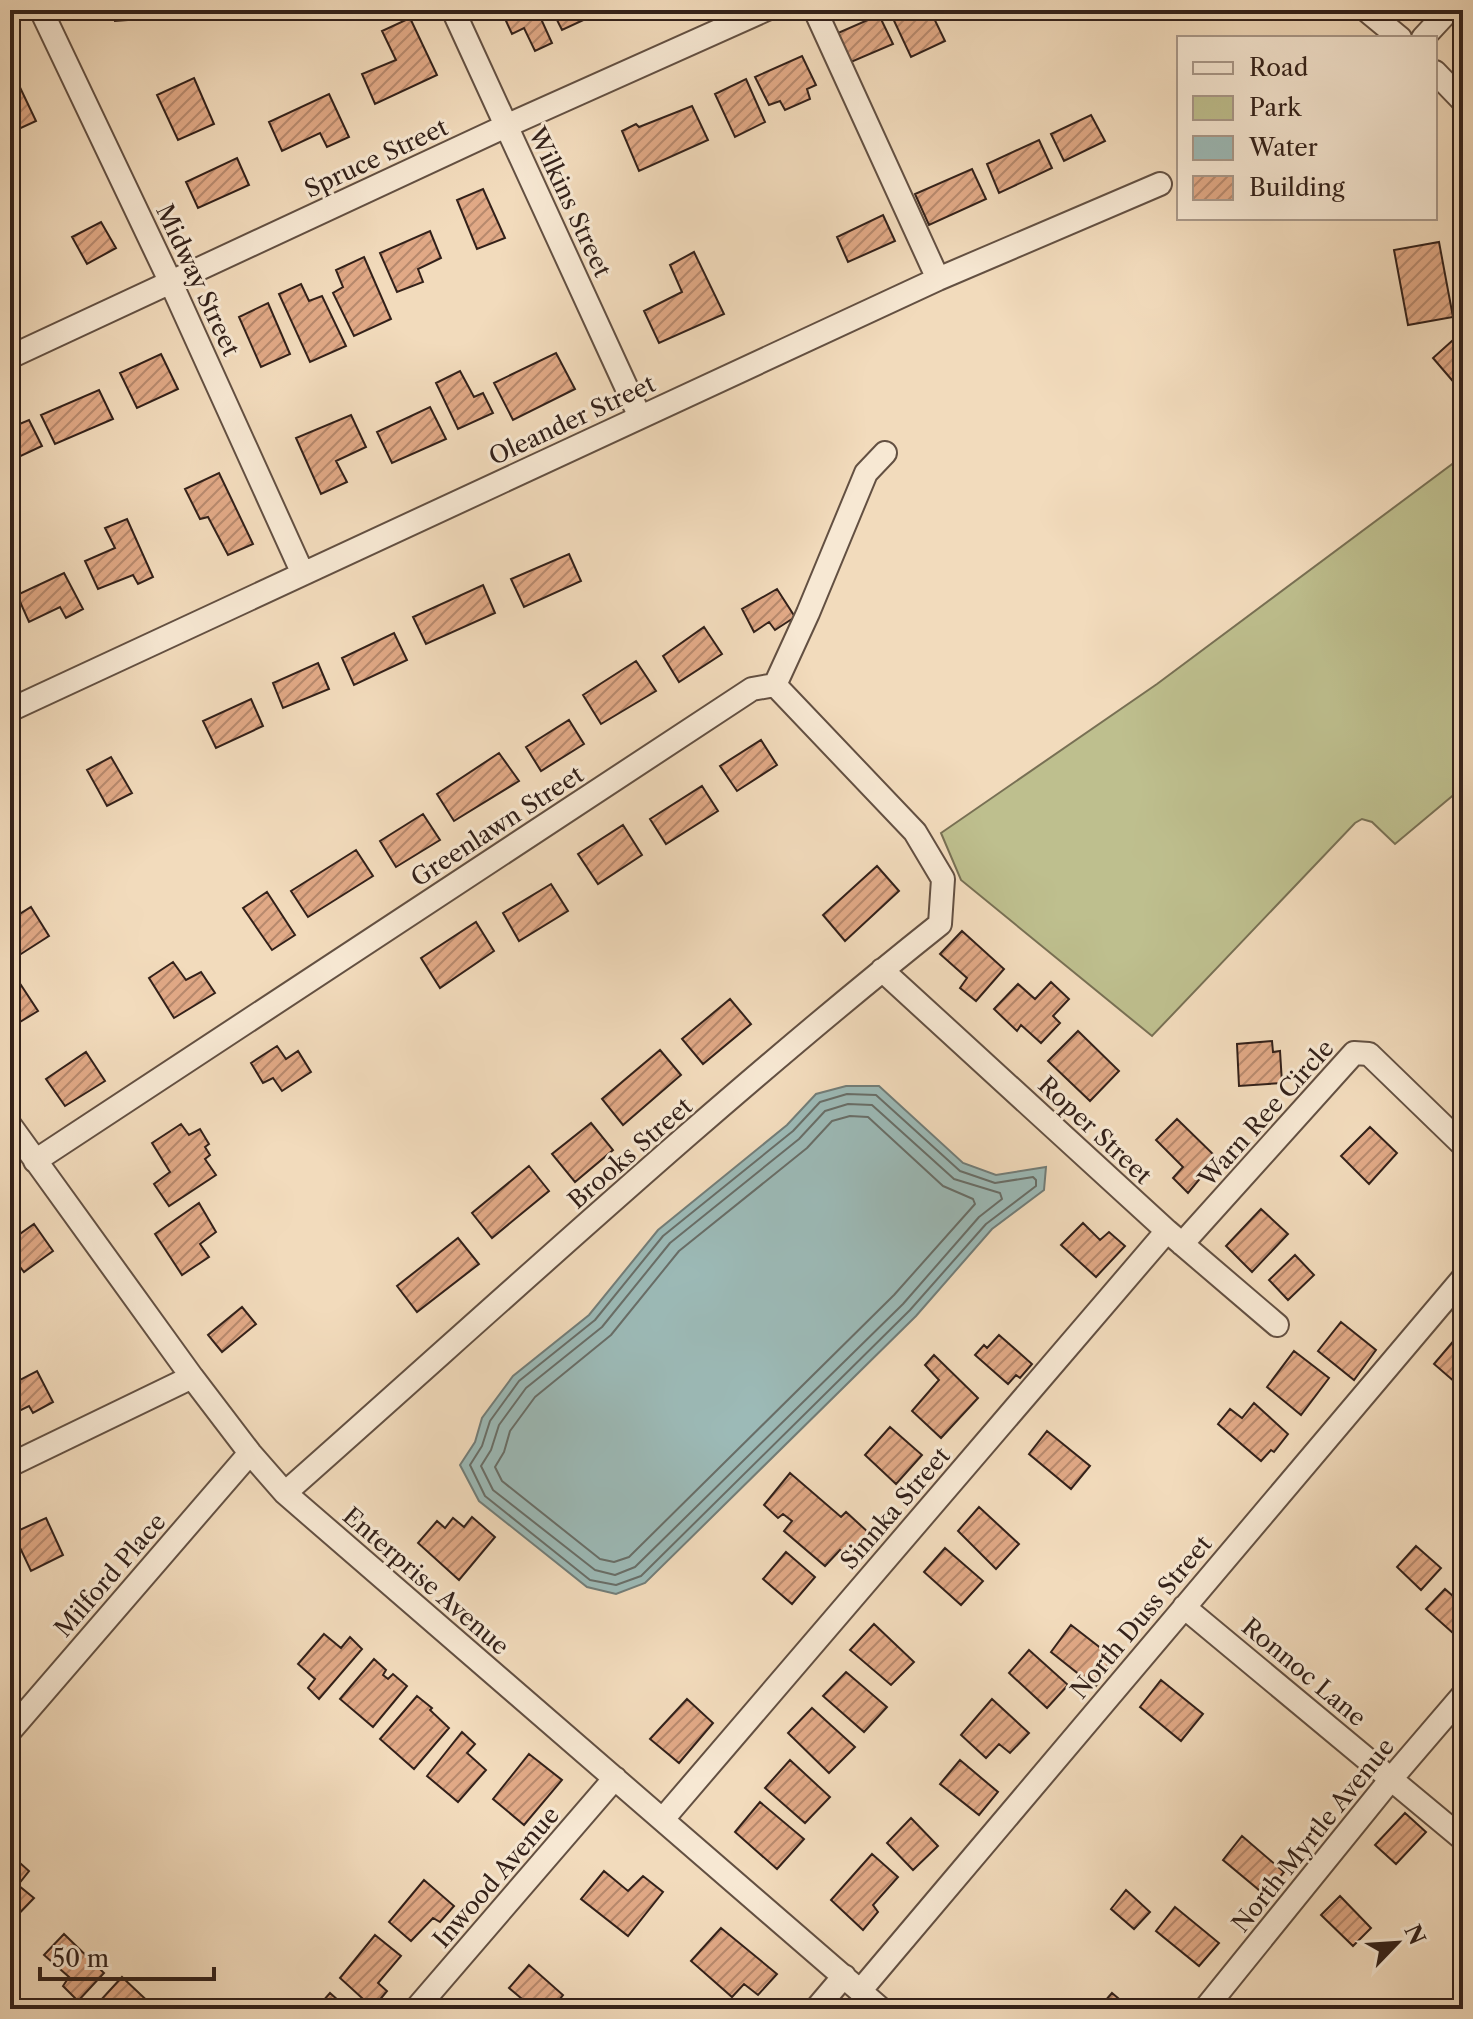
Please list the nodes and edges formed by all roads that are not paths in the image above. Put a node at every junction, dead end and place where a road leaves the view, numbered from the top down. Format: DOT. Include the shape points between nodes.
graph roads {
  1 [pos="41,10"];
  2 [pos="453,10"];
  3 [pos="765,10"];
  4 [pos="815,10"];
  5 [pos="1366,10"];
  6 [pos="1449,10"];
  7 [pos="1398,36"];
  8 [pos="1425,36"];
  9 [pos="1437,74"];
  10 [pos="1463,101"];
  11 [pos="506,126"];
  12 [pos="1160,184"];
  13 [pos="938,279"];
  14 [pos="171,283"];
  15 [pos="10,357"];
  16 [pos="640,417"];
  17 [pos="885,453"];
  18 [pos="303,574"];
  19 [pos="775,685"];
  20 [pos="10,710"];
  21 [pos="882,970"];
  22 [pos="10,1125"];
  23 [pos="1463,1145"];
  24 [pos="35,1161"];
  25 [pos="1174,1238"];
  26 [pos="1463,1278"];
  27 [pos="1277,1325"];
  28 [pos="192,1377"];
  29 [pos="250,1453"];
  30 [pos="10,1465"];
  31 [pos="285,1493"];
  32 [pos="1184,1607"];
  33 [pos="1463,1695"];
  34 [pos="10,1731"];
  35 [pos="615,1778"];
  36 [pos="1391,1779"];
  37 [pos="663,1819"];
  38 [pos="1463,1839"];
  39 [pos="852,1983"];
  40 [pos="416,2009"];
  41 [pos="816,2009"];
  42 [pos="881,2009"];
  43 [pos="1205,2009"];
  1 -- 14 [label="street, Midway Street"];
  2 -- 11 [label="street, Wilkins Street"];
  3 -- 11 [label="street, Spruce Street"];
  4 -- 13 [label="street"];
  5 -- 7 [label="street"];
  6 -- 8 [label="street"];
  9 -- 10 [label="street"];
  11 -- 14 [label="street, Spruce Street"];
  11 -- 16 [label="street, Wilkins Street"];
  12 -- 13 [label="street, Oleander Street"];
  13 -- 16 [label="street, Oleander Street"];
  14 -- 15 [label="street, Spruce Street"];
  14 -- 18 [label="street, Midway Street"];
  16 -- 18 [label="street, Oleander Street"];
  17 -- 19 [label="street" via="866,473"];
  18 -- 20 [label="street, Oleander Street"];
  19 -- 21 [label="street, Brooks Street" via="915,832 943,879 940,924"];
  19 -- 24 [label="street, Greenlawn Street" via="752,689"];
  21 -- 25 [label="street, Roper Street"];
  21 -- 31 [label="street, Brooks Street"];
  22 -- 24 [label="street, Enterprise Avenue"];
  23 -- 25 [label="street, Warn Ree Circle" via="1369,1054 1354,1053"];
  24 -- 28 [label="street, Enterprise Avenue"];
  25 -- 27 [label="street, Roper Street"];
  25 -- 37 [label="street, Sinnka Street"];
  26 -- 32 [label="street, North Duss Street"];
  28 -- 29 [label="street, Enterprise Avenue"];
  28 -- 30 [label="street"];
  29 -- 31 [label="street, Enterprise Avenue"];
  29 -- 34 [label="street, Milford Place"];
  31 -- 35 [label="street, Enterprise Avenue"];
  32 -- 36 [label="street, Ronnoc Lane"];
  32 -- 39 [label="street, North Duss Street"];
  33 -- 36 [label="street, North Myrtle Avenue"];
  35 -- 37 [label="street, Enterprise Avenue"];
  35 -- 40 [label="street, Inwood Avenue"];
  36 -- 38 [label="street, Ronnoc Lane"];
  36 -- 43 [label="street, North Myrtle Avenue"];
  37 -- 39 [label="street, Enterprise Avenue"];
  39 -- 41 [label="street, North Duss Street"];
  39 -- 42 [label="street, Enterprise Avenue"];
}
